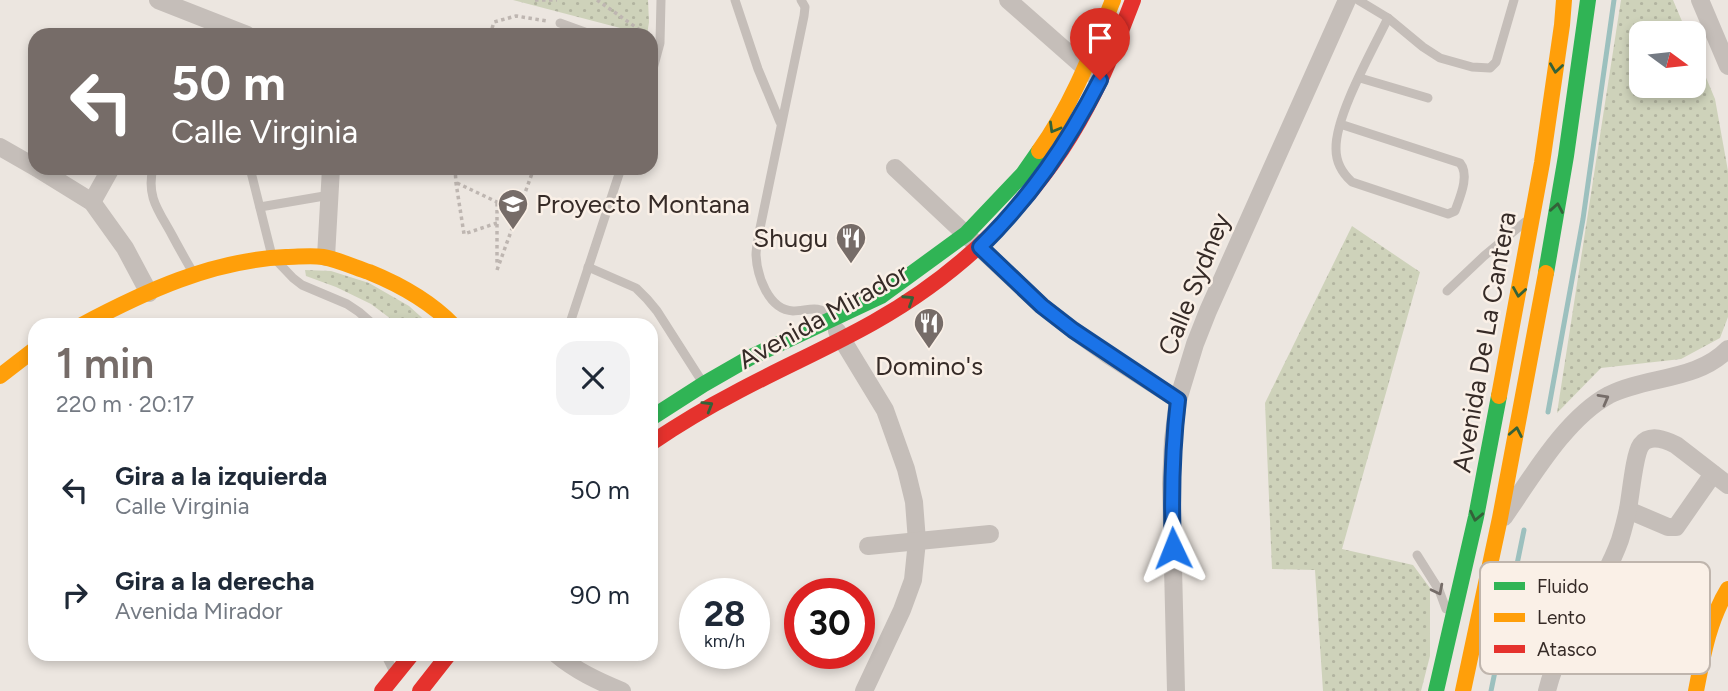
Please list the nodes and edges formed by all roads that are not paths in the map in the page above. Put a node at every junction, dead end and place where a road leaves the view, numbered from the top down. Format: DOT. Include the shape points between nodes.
graph roads {
  1 [pos="158,0"];
  2 [pos="661,0"];
  3 [pos="735,0"];
  4 [pos="801,0"];
  5 [pos="1008,0"];
  6 [pos="1113,0"];
  7 [pos="1133,0"];
  8 [pos="1347,0"];
  9 [pos="1358,0"];
  10 [pos="1514,0"];
  11 [pos="1564,0"];
  12 [pos="1588,0"];
  13 [pos="1700,0"];
  14 [pos="1388,18"];
  15 [pos="559,23"];
  16 [pos="229,28"];
  17 [pos="573,28"];
  18 [pos="658,47"];
  19 [pos="1728,66"];
  20 [pos="1086,68"];
  21 [pos="1360,78"];
  22 [pos="1100,80"];
  23 [pos="1428,99"];
  24 [pos="780,124"];
  25 [pos="1340,124"];
  26 [pos="0,147"];
  27 [pos="28,163"];
  28 [pos="895,168"];
  29 [pos="49,175"];
  30 [pos="107,175"];
  31 [pos="151,175"];
  32 [pos="252,175"];
  33 [pos="331,175"];
  34 [pos="619,175"];
  35 [pos="330,195"];
  36 [pos="92,202"];
  37 [pos="260,208"];
  38 [pos="1532,217"];
  39 [pos="965,234"];
  40 [pos="980,247"];
  41 [pos="272,256"];
  42 [pos="326,257"];
  43 [pos="588,267"];
  44 [pos="194,274"];
  45 [pos="1447,291"];
  46 [pos="149,293"];
  47 [pos="97,318"];
  48 [pos="366,318"];
  49 [pos="448,318"];
  50 [pos="572,318"];
  51 [pos="831,320"];
  52 [pos="841,339"];
  53 [pos="1728,348"];
  54 [pos="28,354"];
  55 [pos="0,376"];
  56 [pos="704,384"];
  57 [pos="1178,400"];
  58 [pos="658,414"];
  59 [pos="658,439"];
  60 [pos="1713,474"];
  61 [pos="1728,485"];
  62 [pos="1628,510"];
  63 [pos="1498,525"];
  64 [pos="990,534"];
  65 [pos="917,541"];
  66 [pos="868,546"];
  67 [pos="1417,555"];
  68 [pos="1490,562"];
  69 [pos="1610,562"];
  70 [pos="1728,589"];
  71 [pos="1480,610"];
  72 [pos="1450,629"];
  73 [pos="1710,630"];
  74 [pos="389,661"];
  75 [pos="406,661"];
  76 [pos="444,661"];
  77 [pos="565,661"];
  78 [pos="396,674"];
  79 [pos="382,691"];
  80 [pos="420,691"];
  81 [pos="622,691"];
  82 [pos="864,691"];
  83 [pos="1176,691"];
  84 [pos="1436,691"];
  85 [pos="1463,691"];
  1 -- 16 [label="street"];
  2 -- 18 [label="lane"];
  3 -- 24 [label="lane"];
  4 -- 24 [label="lane" via="804,16"];
  5 -- 20 [label="street"];
  6 -- 20 [label="main road, Avenida Mirador"];
  7 -- 22 [label="main road, Avenida Mirador"];
  8 -- 57 [label="street, Calle Sydney" via="1208,311"];
  9 -- 14 [label="lane"];
  10 -- 14 [label="lane" via="1496,62 1490,68 1440,58"];
  11 -- 38 [label="main road, Avenida De La Cantera, one-way"];
  63 -- 12 [label="main road, Avenida De La Cantera, one-way" via="1538,319"];
  13 -- 19 [label="street"];
  14 -- 21 [label="lane"];
  15 -- 17 [label="lane"];
  20 -- 22 [label="street"];
  20 -- 39 [label="main road, Avenida Mirador, one-way" via="1035,158"];
  21 -- 23 [label="lane"];
  21 -- 25 [label="lane"];
  22 -- 40 [label="main road, Avenida Mirador" via="1042,178"];
  24 -- 51 [label="lane" via="756,256 761,279 781,308 821,309"];
  25 -- 25 [label="lane" via="1338,163 1352,182 1448,214 1455,211 1464,166"];
  26 -- 27 [label="street"];
  28 -- 39 [label="street"];
  29 -- 36 [label="street"];
  30 -- 36 [label="street"];
  31 -- 44 [label="lane" via="156,208"];
  32 -- 37 [label="lane"];
  33 -- 35 [label="street"];
  34 -- 43 [label="lane"];
  35 -- 37 [label="lane"];
  35 -- 42 [label="street"];
  36 -- 46 [label="street" via="125,248"];
  37 -- 41 [label="lane"];
  38 -- 45 [label="lane"];
  38 -- 72 [label="main road, Avenida De La Cantera, one-way" via="1479,504"];
  39 -- 40 [label="street"];
  39 -- 51 [label="main road, Avenida Mirador" via="881,296"];
  52 -- 40 [label="main road, Avenida Mirador, one-way" via="912,298"];
  40 -- 57 [label="street" via="1073,330"];
  41 -- 42 [label="main road"];
  41 -- 44 [label="main road"];
  41 -- 48 [label="lane" via="302,285 347,304"];
  42 -- 49 [label="main road" via="390,281"];
  43 -- 50 [label="lane"];
  43 -- 56 [label="lane" via="636,288 647,299"];
  44 -- 46 [label="main road"];
  46 -- 47 [label="main road"];
  51 -- 52 [label="street"];
  51 -- 56 [label="main road, Avenida Mirador"];
  59 -- 52 [label="main road, Avenida Mirador, one-way" via="719,400"];
  52 -- 65 [label="street" via="885,410 906,469"];
  63 -- 53 [label="street, one-way" via="1559,441 1591,407 1623,389 1708,365"];
  54 -- 55 [label="main road"];
  56 -- 58 [label="main road, Avenida Mirador"];
  57 -- 83 [label="street, Calle Sydney" via="1171,484"];
  60 -- 61 [label="street"];
  60 -- 62 [label="street" via="1676,527"];
  60 -- 62 [label="street" via="1676,445 1650,439 1639,450"];
  62 -- 69 [label="street"];
  63 -- 68 [label="main road, Avenida De La Cantera"];
  64 -- 65 [label="street"];
  65 -- 66 [label="street"];
  65 -- 82 [label="street" via="902,610"];
  67 -- 72 [label="lane, one-way" via="1439,590"];
  70 -- 73 [label="main road"];
  71 -- 85 [label="main road, Avenida De La Cantera"];
  72 -- 84 [label="main road, Avenida De La Cantera"];
  74 -- 78 [label="lane"];
  75 -- 78 [label="main road"];
  76 -- 80 [label="main road"];
  77 -- 81 [label="street"];
  78 -- 79 [label="main road"];
}
